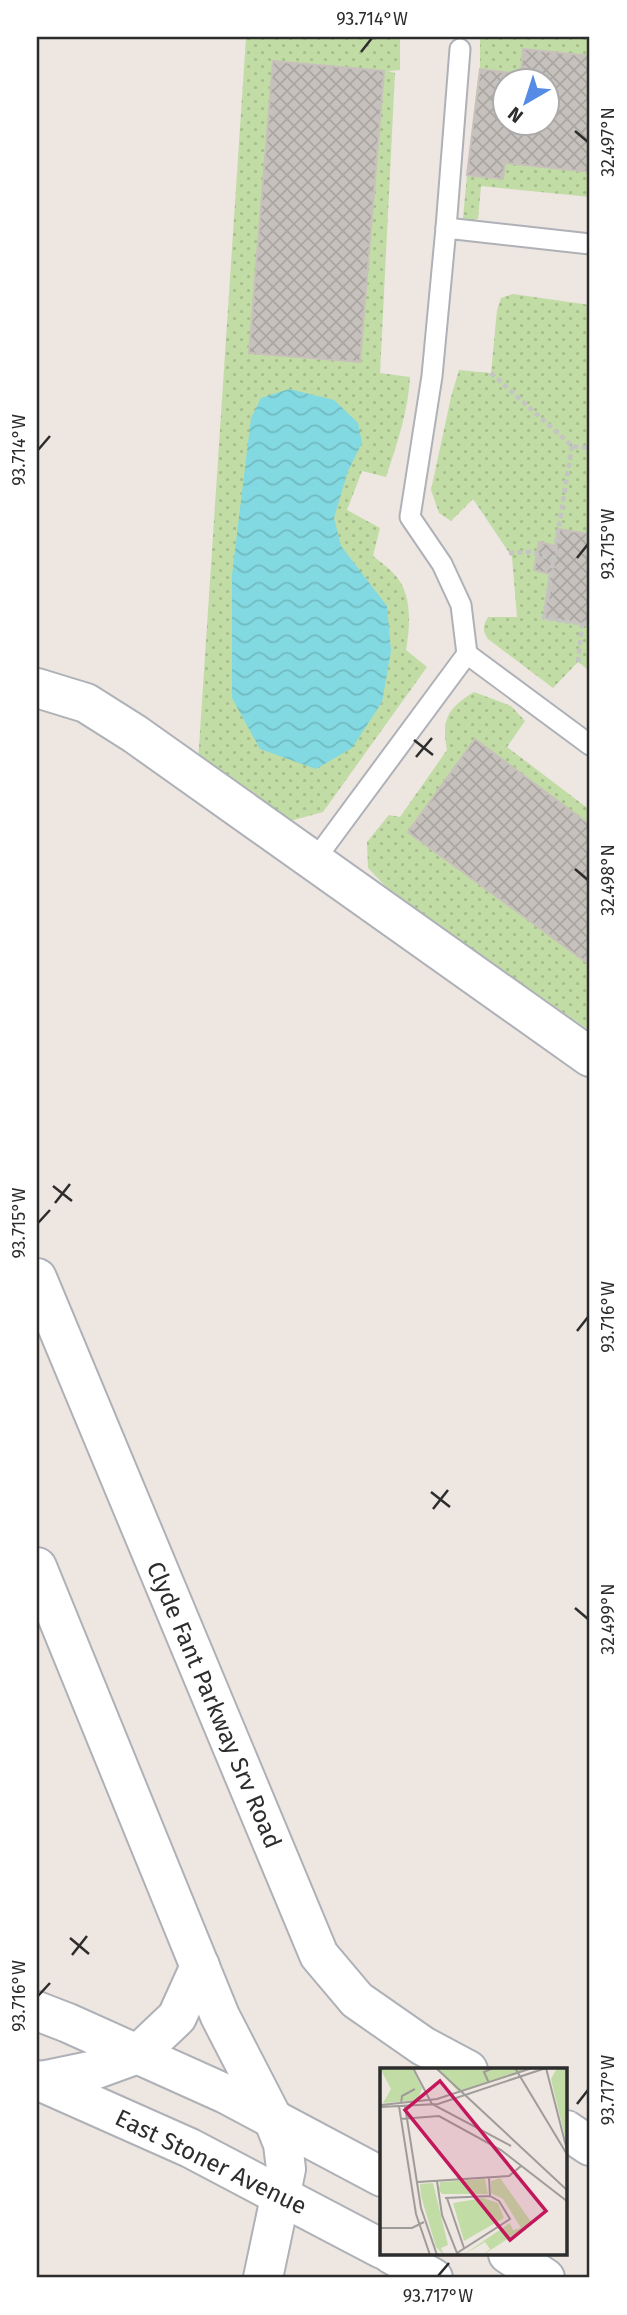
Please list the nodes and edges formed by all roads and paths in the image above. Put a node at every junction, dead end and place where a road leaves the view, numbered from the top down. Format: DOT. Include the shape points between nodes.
graph roads {
  1 [pos="460,49"];
  2 [pos="446,228"];
  3 [pos="590,244"];
  4 [pos="491,373"];
  5 [pos="572,446"];
  6 [pos="590,448"];
  7 [pos="509,553"];
  8 [pos="554,559"];
  9 [pos="582,624"];
  10 [pos="590,625"];
  11 [pos="467,654"];
  12 [pos="578,662"];
  13 [pos="37,688"];
  14 [pos="590,745"];
  15 [pos="314,861"];
  16 [pos="590,1058"];
  17 [pos="37,1279"];
  18 [pos="37,1567"];
  19 [pos="200,1966"];
  20 [pos="37,2011"];
  21 [pos="138,2054"];
  22 [pos="464,2068"];
  23 [pos="39,2080"];
  24 [pos="273,2119"];
  25 [pos="568,2131"];
  26 [pos="590,2146"];
  27 [pos="380,2176"];
  28 [pos="281,2194"];
  29 [pos="380,2248"];
  30 [pos="394,2256"];
  31 [pos="511,2256"];
  32 [pos="263,2278"];
  33 [pos="433,2278"];
  34 [pos="545,2278"];
  1 -- 2 [label="lane"];
  2 -- 3 [label="lane"];
  2 -- 11 [label="lane" via="433,364 410,517 442,564 461,604"];
  4 -- 5 [label="path"];
  5 -- 6 [label="path"];
  5 -- 8 [label="path"];
  7 -- 8 [label="path" via="530,552"];
  8 -- 9 [label="path" via="544,618"];
  9 -- 10 [label="path"];
  9 -- 12 [label="path"];
  11 -- 14 [label="lane"];
  11 -- 15 [label="lane"];
  13 -- 15 [label="street" via="86,703 135,733"];
  15 -- 16 [label="street"];
  17 -- 22 [label="street, Clyde Fant Parkway Srv Road" via="319,1955 357,2000 423,2046"];
  18 -- 19 [label="street"];
  19 -- 21 [label="street" via="177,2017"];
  19 -- 24 [label="street"];
  20 -- 21 [label="street"];
  21 -- 23 [label="street" via="94,2070"];
  21 -- 24 [label="street"];
  23 -- 28 [label="street, East Stoner Avenue"];
  24 -- 27 [label="street"];
  24 -- 28 [label="street" via="286,2169"];
  25 -- 26 [label="street"];
  28 -- 29 [label="street, East Stoner Avenue"];
  28 -- 32 [label="street"];
  30 -- 33 [label="street"];
  31 -- 34 [label="street"];
}
